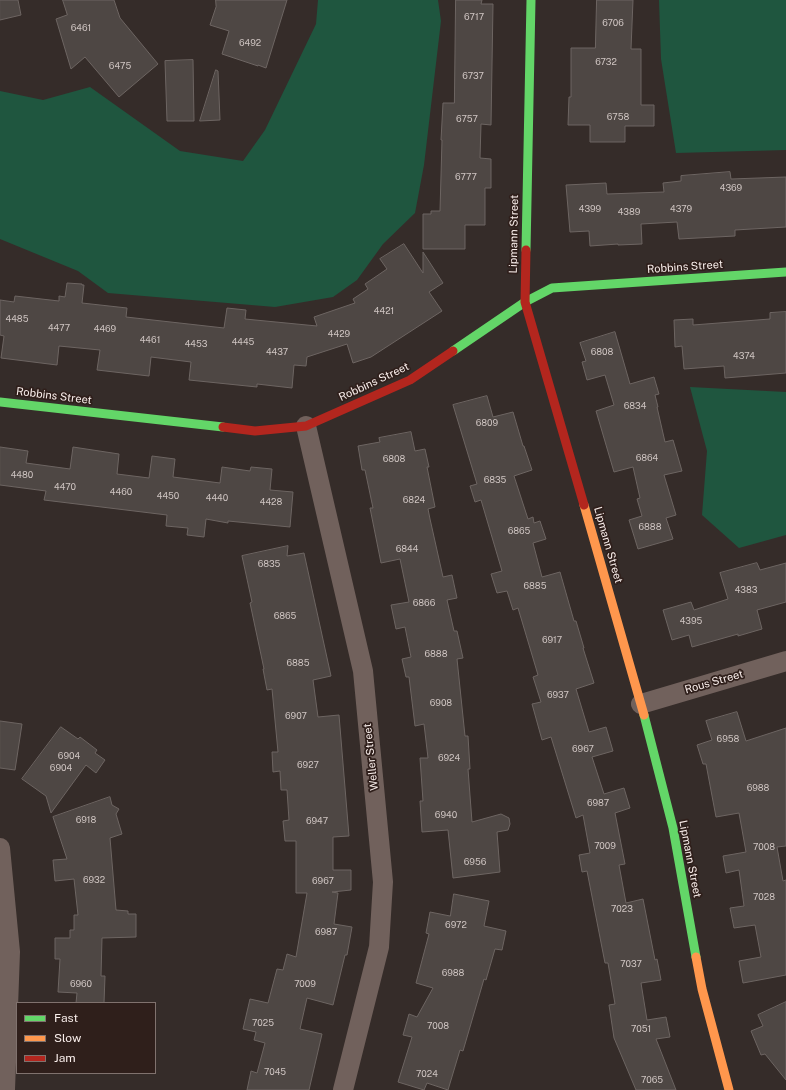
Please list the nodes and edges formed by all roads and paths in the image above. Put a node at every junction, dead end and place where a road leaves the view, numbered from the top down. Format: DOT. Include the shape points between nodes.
graph roads {
  1 [pos="531,0"];
  2 [pos="786,272"];
  3 [pos="525,302"];
  4 [pos="0,402"];
  5 [pos="306,426"];
  6 [pos="786,661"];
  7 [pos="641,704"];
  8 [pos="0,848"];
  9 [pos="3,1085"];
  10 [pos="343,1090"];
  11 [pos="729,1090"];
  1 -- 3 [label="street, Lipmann Street"];
  2 -- 3 [label="street, Robbins Street" via="552,288"];
  3 -- 5 [label="street, Robbins Street" via="410,380"];
  3 -- 7 [label="street, Lipmann Street"];
  4 -- 5 [label="street, Robbins Street" via="255,431"];
  5 -- 10 [label="street, Weller Street" via="363,671 383,882 379,947"];
  6 -- 7 [label="street, Rous Street"];
  7 -- 11 [label="street, Lipmann Street" via="673,828 702,989"];
  8 -- 9 [label="street" via="10,952"];
}
